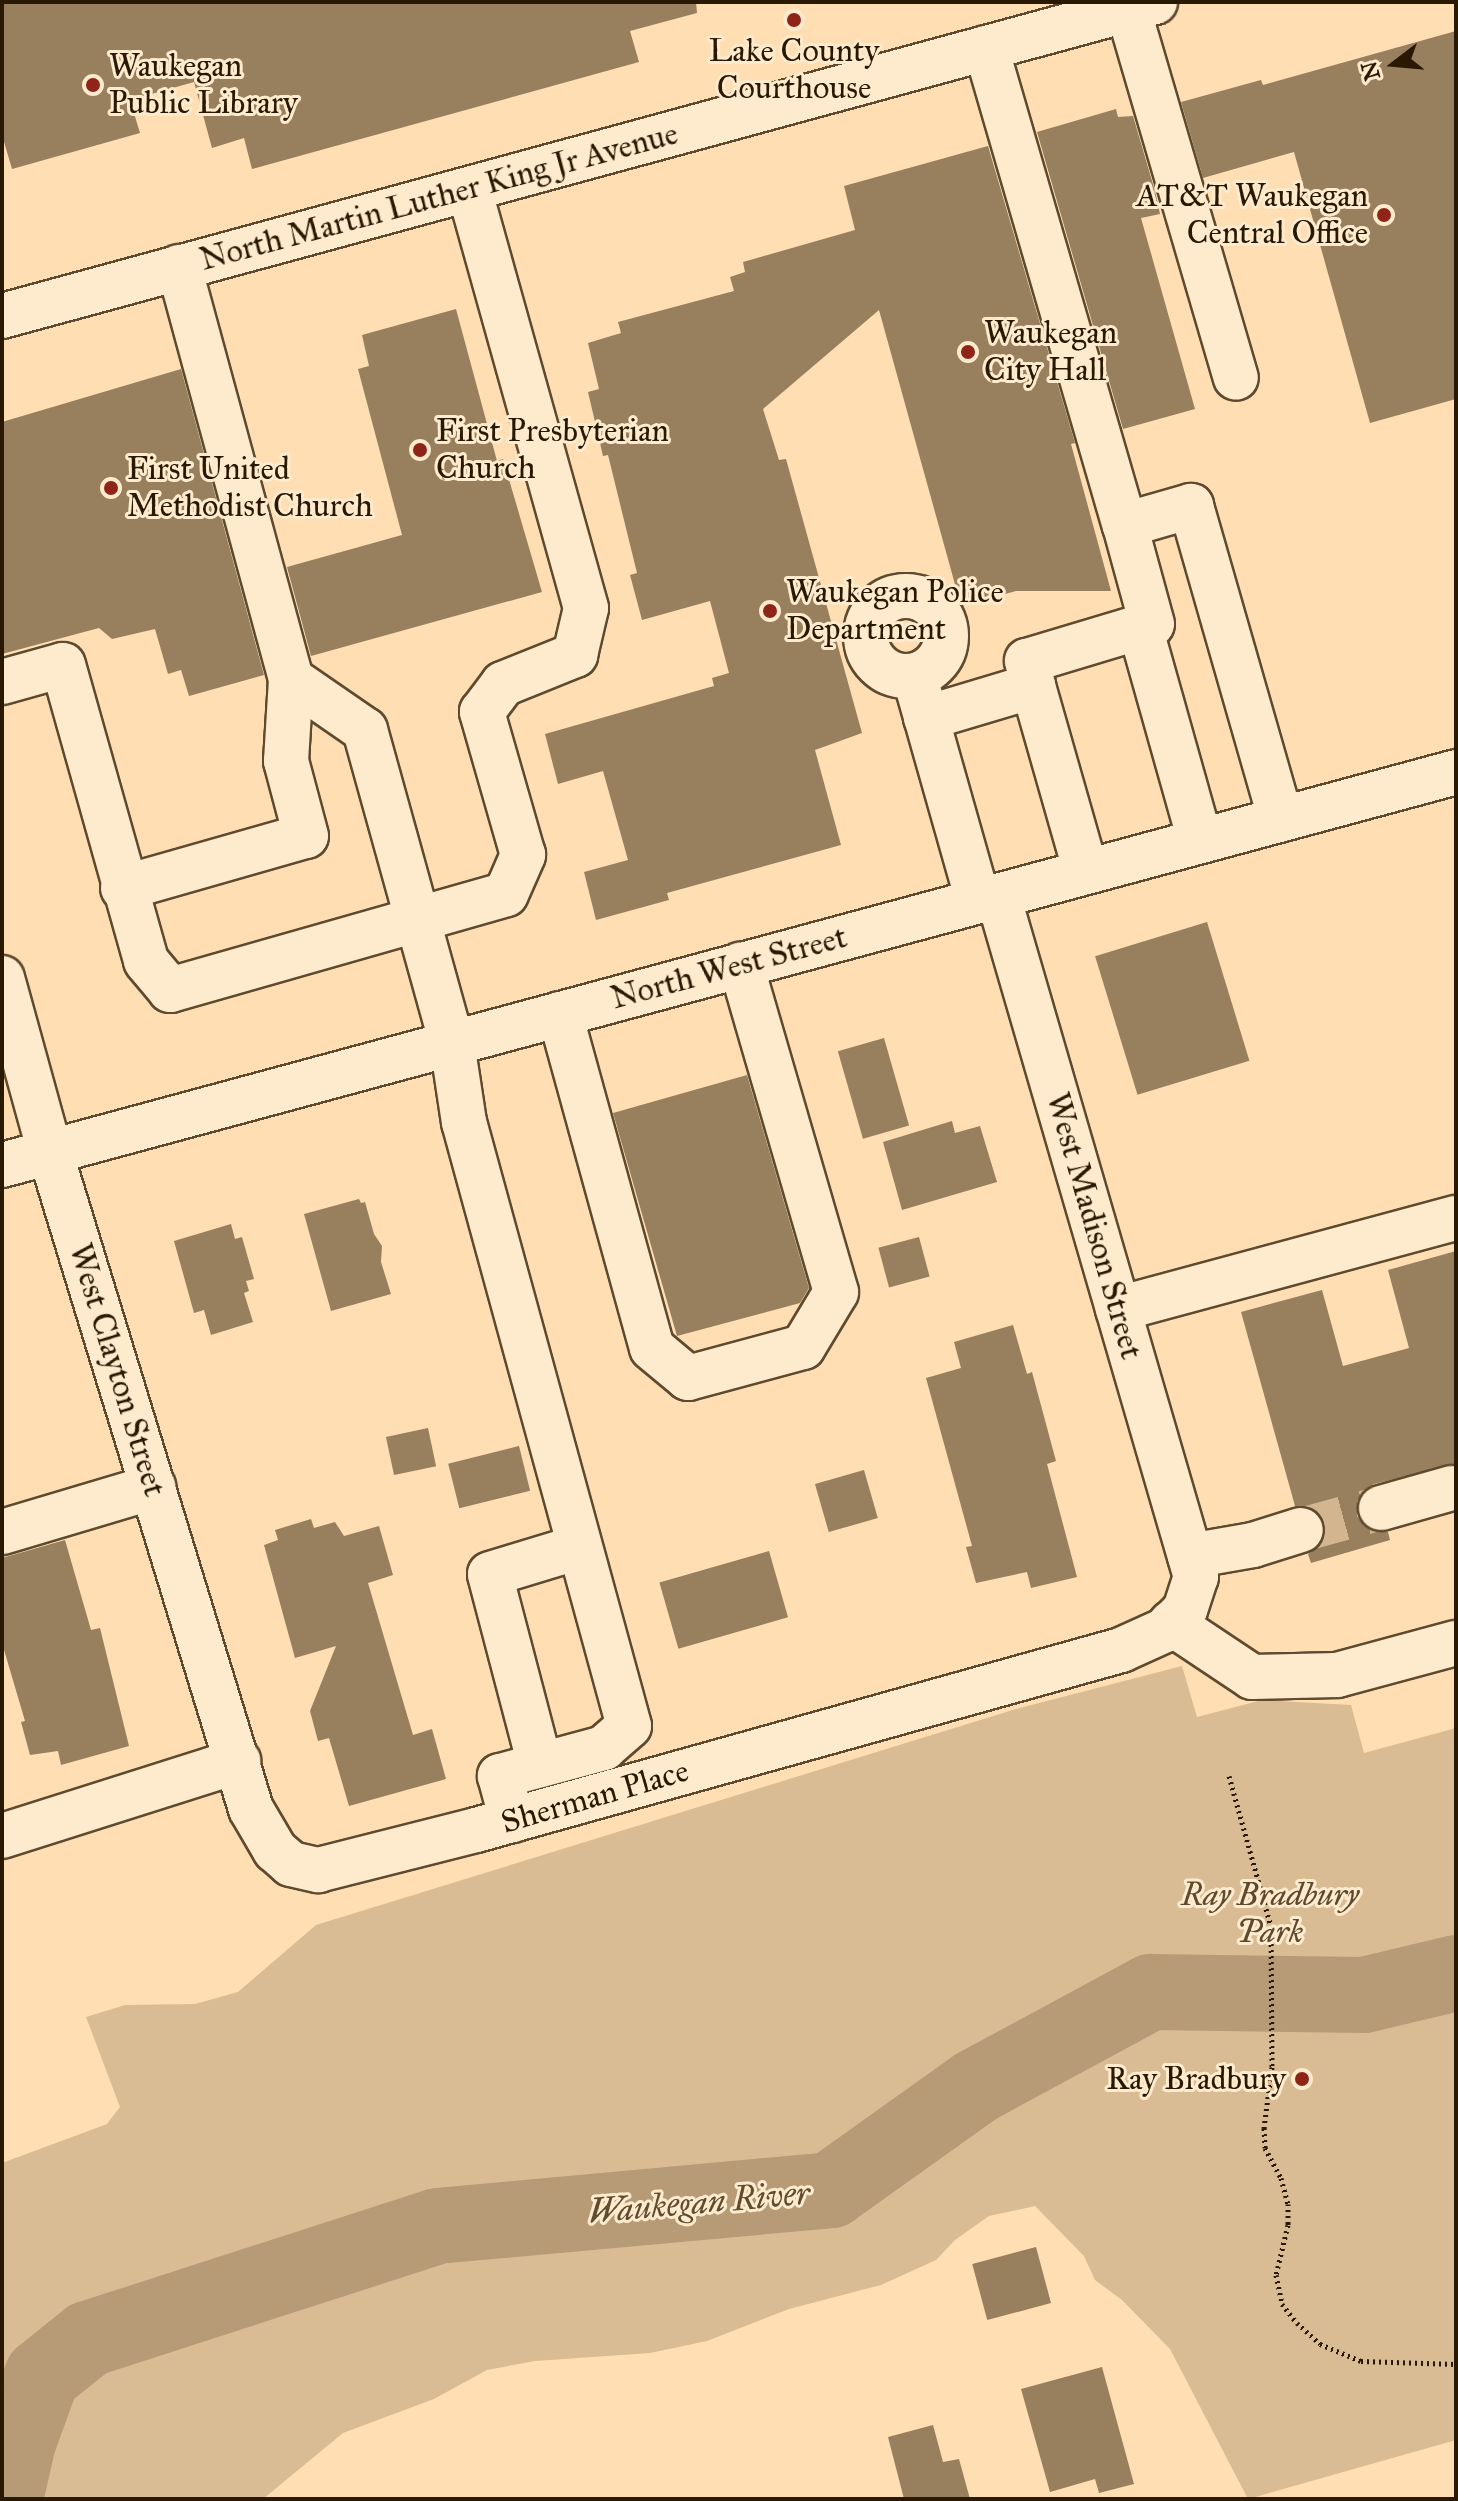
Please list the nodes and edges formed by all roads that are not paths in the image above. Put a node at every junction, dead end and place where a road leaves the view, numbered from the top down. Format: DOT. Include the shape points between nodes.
graph roads {
  1 [pos="1142,6"];
  2 [pos="986,48"];
  3 [pos="469,190"];
  4 [pos="179,267"];
  5 [pos="2,316"];
  6 [pos="1236,378"];
  7 [pos="1125,525"];
  8 [pos="1140,627"];
  9 [pos="914,676"];
  10 [pos="291,679"];
  11 [pos="2,682"];
  12 [pos="1033,686"];
  13 [pos="926,718"];
  14 [pos="1456,772"];
  15 [pos="1281,819"];
  16 [pos="1200,841"];
  17 [pos="1086,872"];
  18 [pos="123,888"];
  19 [pos="988,899"];
  20 [pos="419,921"];
  21 [pos="741,965"];
  22 [pos="2,978"];
  23 [pos="560,1014"];
  24 [pos="452,1043"];
  25 [pos="50,1152"];
  26 [pos="2,1165"];
  27 [pos="1456,1218"];
  28 [pos="1118,1309"];
  29 [pos="153,1487"];
  30 [pos="1452,1488"];
  31 [pos="1381,1508"];
  32 [pos="1301,1530"];
  33 [pos="2,1532"];
  34 [pos="579,1547"];
  35 [pos="1190,1556"];
  36 [pos="1171,1623"];
  37 [pos="1456,1643"];
  38 [pos="604,1748"];
  39 [pos="238,1761"];
  40 [pos="540,1765"];
  41 [pos="615,1792"];
  42 [pos="512,1820"];
  43 [pos="2,1836"];
  1 -- 2 [label="street, North Martin Luther King Jr Avenue"];
  1 -- 6 [label="street"];
  2 -- 3 [label="street, North Martin Luther King Jr Avenue"];
  2 -- 7 [label="street"];
  3 -- 4 [label="street, North Martin Luther King Jr Avenue"];
  3 -- 20 [label="street" via="586,608 575,655 503,684 482,712 523,855 506,894"];
  4 -- 5 [label="street, North Martin Luther King Jr Avenue"];
  4 -- 10 [label="street"];
  7 -- 8 [label="street" via="1152,624"];
  7 -- 15 [label="street" via="1191,506"];
  8 -- 12 [label="street" via="1027,661"];
  8 -- 16 [label="street"];
  9 -- 13 [label="street, West Madison Street"];
  10 -- 18 [label="street" via="286,761 306,836"];
  10 -- 20 [label="street" via="365,730"];
  11 -- 18 [label="street" via="63,665"];
  12 -- 13 [label="street"];
  12 -- 17 [label="street"];
  13 -- 19 [label="street, West Madison Street"];
  14 -- 15 [label="street, North West Street"];
  15 -- 16 [label="street, North West Street"];
  16 -- 17 [label="street, North West Street"];
  17 -- 19 [label="street, North West Street"];
  18 -- 20 [label="street" via="146,961 170,990"];
  19 -- 21 [label="street, North West Street"];
  19 -- 28 [label="street, West Madison Street"];
  20 -- 24 [label="street"];
  21 -- 23 [label="street, North West Street"];
  21 -- 23 [label="street" via="836,1292 803,1347 688,1378 652,1348"];
  22 -- 25 [label="street, West Clayton Street"];
  23 -- 24 [label="street, North West Street"];
  24 -- 25 [label="street, North West Street"];
  24 -- 34 [label="street" via="464,1122"];
  25 -- 26 [label="street, North West Street"];
  25 -- 29 [label="street, West Clayton Street"];
  27 -- 28 [label="street"];
  28 -- 35 [label="street, West Madison Street"];
  29 -- 33 [label="street"];
  29 -- 39 [label="street, West Clayton Street"];
  30 -- 31 [label="street"];
  32 -- 35 [label="street"];
  34 -- 38 [label="street" via="629,1726"];
  34 -- 40 [label="street" via="490,1574"];
  35 -- 36 [label="street, Sherman Place" via="1196,1577 1185,1610"];
  36 -- 37 [label="street" via="1252,1677 1337,1675"];
  36 -- 41 [label="street, Sherman Place" via="1121,1650"];
  38 -- 40 [label="street"];
  38 -- 41 [label="street"];
  39 -- 42 [label="street, Sherman Place" via="251,1809 275,1850 291,1864 318,1870"];
  39 -- 43 [label="street"];
  40 -- 42 [label="street" via="500,1776"];
  41 -- 42 [label="street, Sherman Place"];
}
